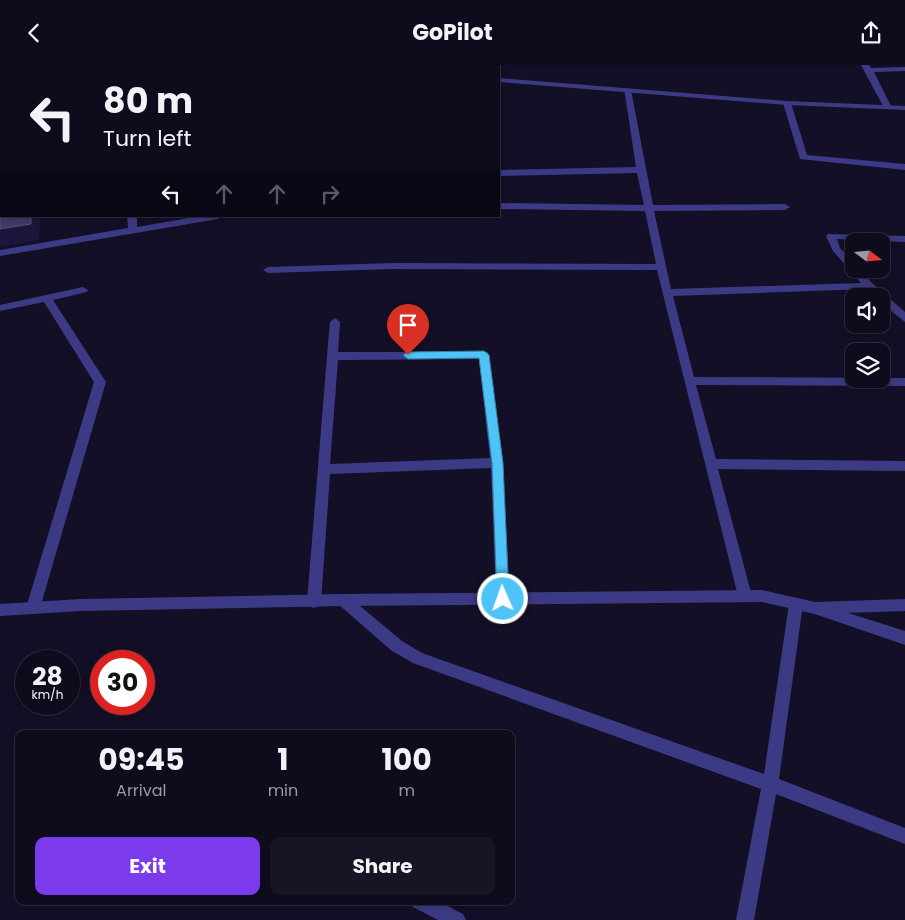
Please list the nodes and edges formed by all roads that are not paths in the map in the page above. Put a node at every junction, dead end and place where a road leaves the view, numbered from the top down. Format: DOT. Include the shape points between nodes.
graph roads {
  1 [pos="867,67"];
  2 [pos="905,69"];
  3 [pos="500,80"];
  4 [pos="627,90"];
  5 [pos="787,103"];
  6 [pos="887,106"];
  7 [pos="905,107"];
  8 [pos="905,167"];
  9 [pos="641,170"];
  10 [pos="500,173"];
  11 [pos="500,206"];
  12 [pos="785,207"];
  13 [pos="649,208"];
  14 [pos="132,217"];
  15 [pos="212,217"];
  16 [pos="132,230"];
  17 [pos="905,239"];
  18 [pos="0,253"];
  19 [pos="662,267"];
  20 [pos="268,270"];
  21 [pos="869,286"];
  22 [pos="83,289"];
  23 [pos="667,293"];
  24 [pos="47,298"];
  25 [pos="890,304"];
  26 [pos="0,308"];
  27 [pos="905,317"];
  28 [pos="334,322"];
  29 [pos="332,356"];
  30 [pos="689,381"];
  31 [pos="905,381"];
  32 [pos="497,463"];
  33 [pos="710,464"];
  34 [pos="905,466"];
  35 [pos="324,469"];
  36 [pos="745,596"];
  37 [pos="503,599"];
  38 [pos="343,600"];
  39 [pos="314,602"];
  40 [pos="796,604"];
  41 [pos="905,605"];
  42 [pos="33,608"];
  43 [pos="815,608"];
  44 [pos="0,610"];
  45 [pos="905,638"];
  46 [pos="770,785"];
  47 [pos="905,836"];
  48 [pos="427,905"];
  49 [pos="457,920"];
  50 [pos="745,920"];
  1 -- 2 [label="street"];
  1 -- 6 [label="street"];
  3 -- 4 [label="street"];
  4 -- 5 [label="street"];
  4 -- 9 [label="street"];
  5 -- 6 [label="street"];
  5 -- 8 [label="street" via="803,157"];
  6 -- 7 [label="street"];
  9 -- 10 [label="street"];
  9 -- 13 [label="street"];
  11 -- 13 [label="street"];
  12 -- 13 [label="street"];
  13 -- 19 [label="street"];
  14 -- 16 [label="street"];
  15 -- 16 [label="street"];
  16 -- 18 [label="street"];
  17 -- 21 [label="street" via="831,236 836,249"];
  19 -- 20 [label="street" via="393,266"];
  19 -- 23 [label="street"];
  21 -- 23 [label="street"];
  22 -- 24 [label="street"];
  23 -- 30 [label="street"];
  24 -- 26 [label="street"];
  24 -- 42 [label="street" via="100,382"];
  25 -- 27 [label="street"];
  28 -- 29 [label="street"];
  29 -- 32 [label="street" via="484,355"];
  29 -- 35 [label="street"];
  30 -- 31 [label="street"];
  30 -- 33 [label="street"];
  32 -- 35 [label="street"];
  32 -- 37 [label="street"];
  33 -- 34 [label="street"];
  33 -- 36 [label="street"];
  35 -- 39 [label="street"];
  36 -- 37 [label="street"];
  36 -- 40 [label="street" via="762,596"];
  37 -- 38 [label="street"];
  38 -- 39 [label="street"];
  38 -- 46 [label="street" via="397,646 418,658"];
  39 -- 42 [label="street"];
  40 -- 43 [label="street"];
  40 -- 46 [label="street"];
  41 -- 43 [label="street"];
  42 -- 44 [label="street"];
  43 -- 45 [label="street"];
  46 -- 47 [label="street"];
  46 -- 50 [label="street"];
  48 -- 49 [label="street"];
}
